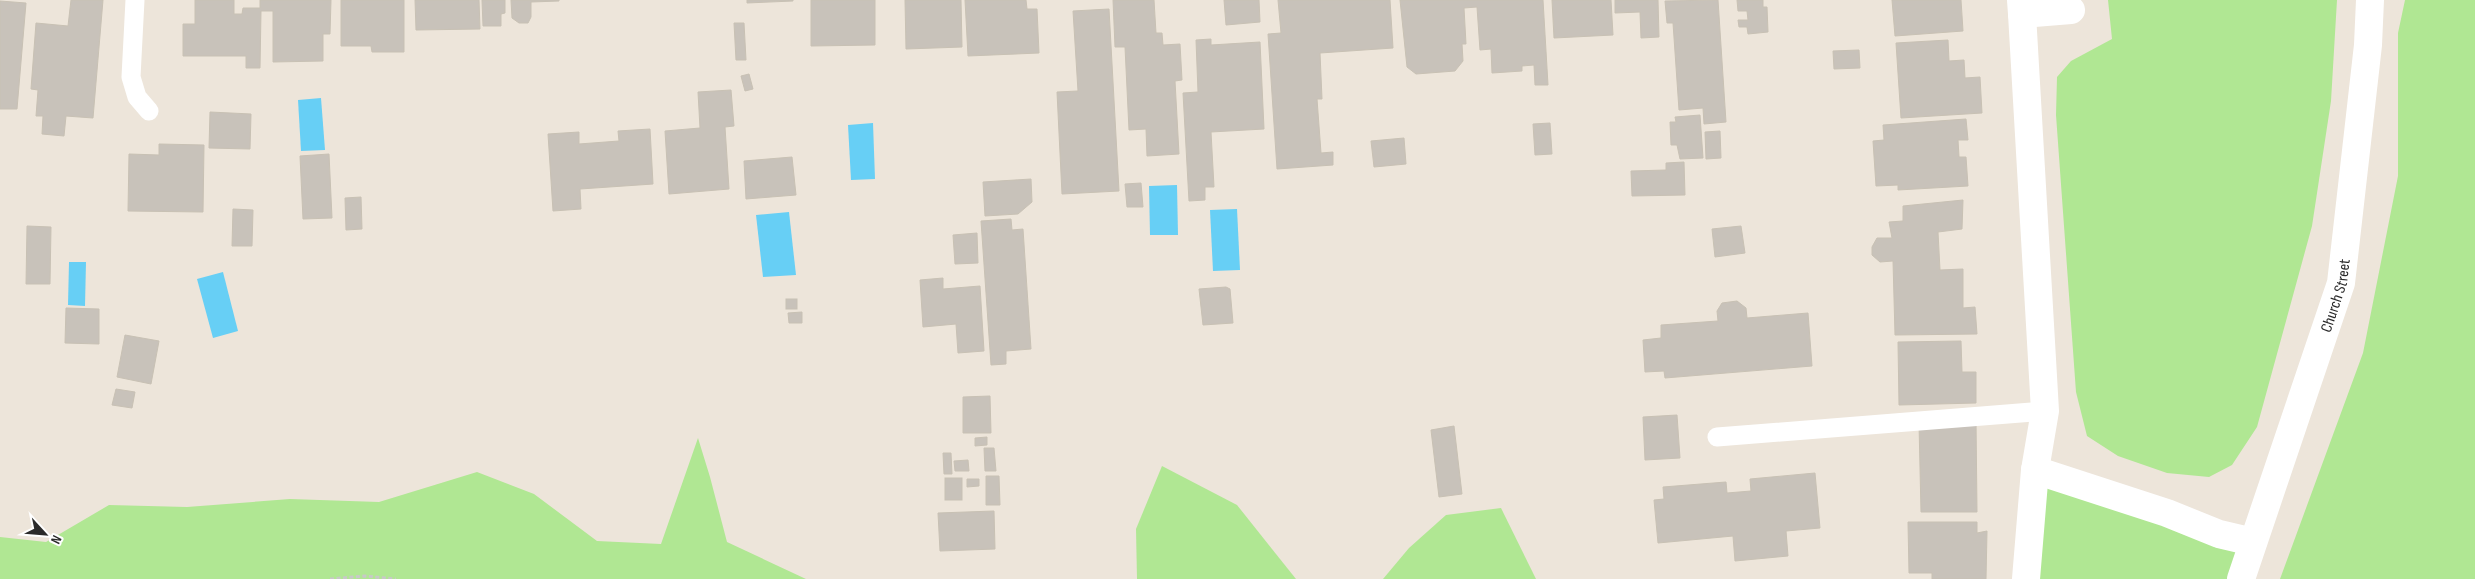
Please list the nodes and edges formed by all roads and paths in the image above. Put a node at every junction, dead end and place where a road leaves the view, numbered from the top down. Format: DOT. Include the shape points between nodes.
graph roads {
  1 [pos="135,0"];
  2 [pos="2370,0"];
  3 [pos="2022,7"];
  4 [pos="2071,10"];
  5 [pos="149,111"];
  6 [pos="2045,411"];
  7 [pos="1717,437"];
  8 [pos="2035,470"];
  9 [pos="2253,542"];
  10 [pos="330,579"];
  11 [pos="396,579"];
  12 [pos="2026,579"];
  13 [pos="2241,579"];
  1 -- 5 [label="lane" via="131,77 137,97"];
  2 -- 9 [label="street, Church Street" via="2368,45 2341,284"];
  3 -- 4 [label="street"];
  3 -- 6 [label="street"];
  6 -- 7 [label="lane"];
  6 -- 8 [label="street"];
  8 -- 9 [label="street" via="2167,513 2219,534"];
  8 -- 12 [label="street"];
  9 -- 13 [label="street, Church Street"];
  10 -- 11 [label="path" via="365,576"];
}
